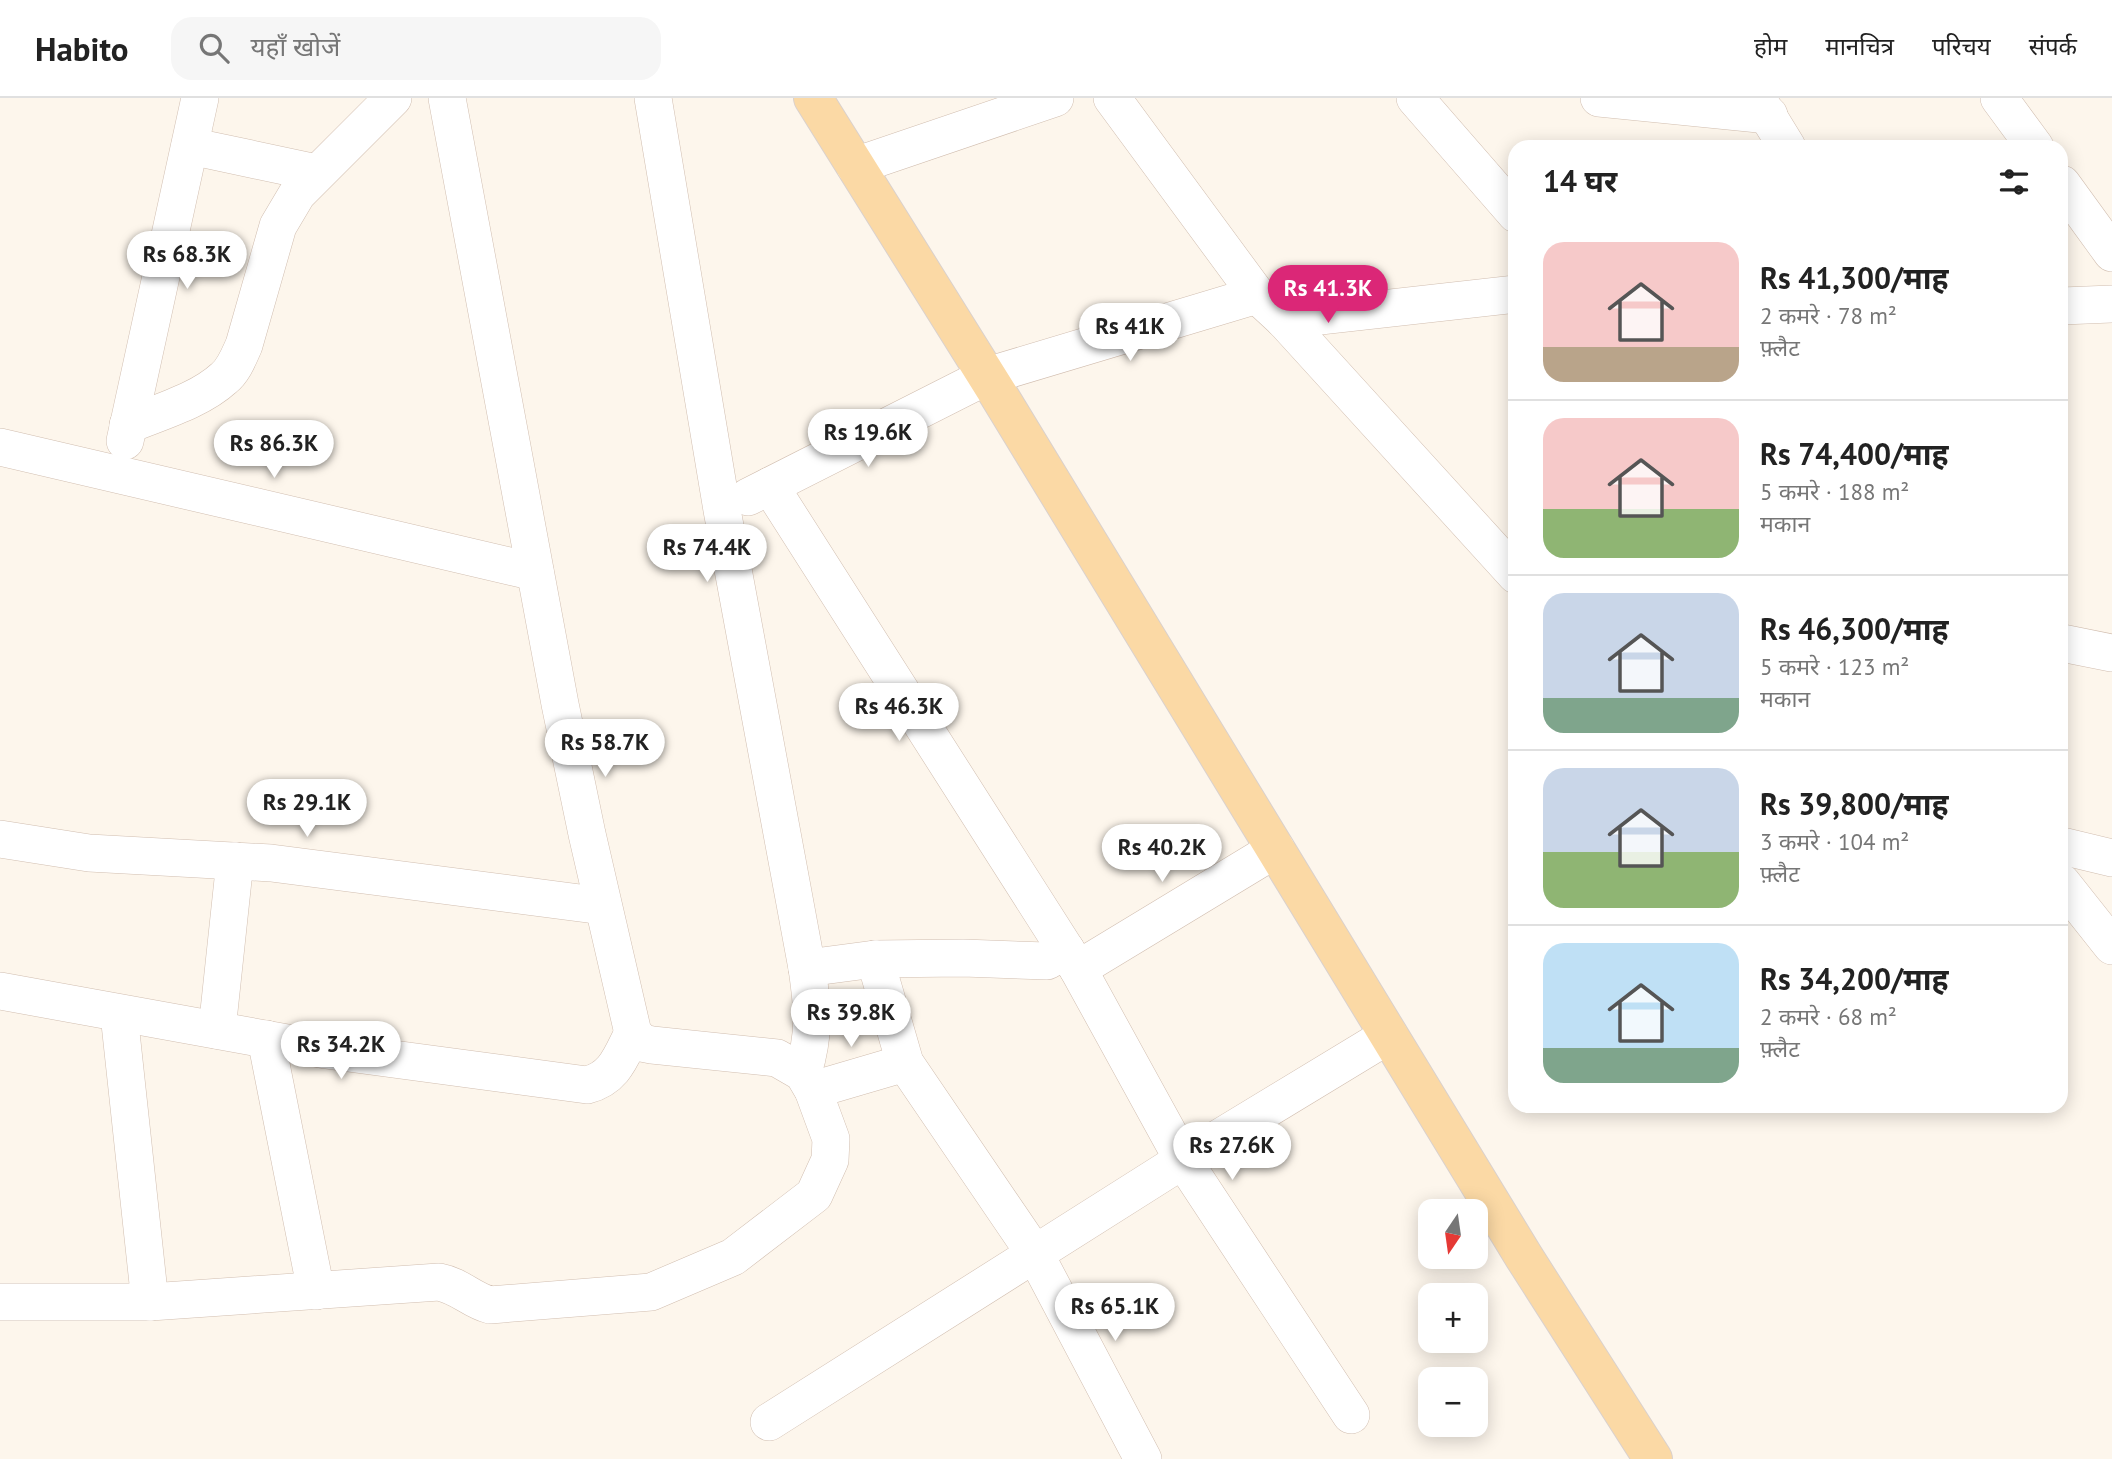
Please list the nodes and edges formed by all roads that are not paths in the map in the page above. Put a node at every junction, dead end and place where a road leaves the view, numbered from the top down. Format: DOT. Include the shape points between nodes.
graph roads {
  1 [pos="200,98"];
  2 [pos="393,98"];
  3 [pos="447,98"];
  4 [pos="653,98"];
  5 [pos="813,98"];
  6 [pos="1055,98"];
  7 [pos="1112,98"];
  8 [pos="1415,98"];
  9 [pos="1599,98"];
  10 [pos="1999,98"];
  11 [pos="1763,106"];
  12 [pos="1783,140"];
  13 [pos="2030,140"];
  14 [pos="190,146"];
  15 [pos="855,166"];
  16 [pos="317,173"];
  17 [pos="2068,192"];
  18 [pos="1508,205"];
  19 [pos="2112,253"];
  20 [pos="1257,295"];
  21 [pos="1508,295"];
  22 [pos="2112,304"];
  23 [pos="2068,306"];
  24 [pos="1284,320"];
  25 [pos="987,376"];
  26 [pos="128,425"];
  27 [pos="0,447"];
  28 [pos="119,473"];
  29 [pos="770,486"];
  30 [pos="722,510"];
  31 [pos="1499,540"];
  32 [pos="1508,559"];
  33 [pos="535,572"];
  34 [pos="2068,644"];
  35 [pos="2112,653"];
  36 [pos="0,839"];
  37 [pos="2068,848"];
  38 [pos="1276,849"];
  39 [pos="2112,859"];
  40 [pos="235,861"];
  41 [pos="2068,891"];
  42 [pos="603,906"];
  43 [pos="2112,946"];
  44 [pos="876,959"];
  45 [pos="1072,960"];
  46 [pos="807,968"];
  47 [pos="0,991"];
  48 [pos="119,1014"];
  49 [pos="217,1030"];
  50 [pos="633,1033"];
  51 [pos="1389,1035"];
  52 [pos="266,1039"];
  53 [pos="905,1063"];
  54 [pos="808,1081"];
  55 [pos="1183,1160"];
  56 [pos="1035,1254"];
  57 [pos="316,1291"];
  58 [pos="0,1302"];
  59 [pos="150,1302"];
  60 [pos="1351,1415"];
  61 [pos="769,1422"];
  62 [pos="1143,1459"];
  63 [pos="1653,1459"];
  1 -- 14 [label="street"];
  2 -- 16 [label="street"];
  3 -- 33 [label="street"];
  4 -- 30 [label="street"];
  5 -- 15 [label="main road"];
  6 -- 15 [label="street"];
  7 -- 20 [label="street"];
  8 -- 18 [label="street"];
  9 -- 11 [label="street"];
  10 -- 13 [label="street"];
  11 -- 12 [label="street"];
  14 -- 16 [label="street"];
  14 -- 26 [label="street"];
  15 -- 25 [label="main road"];
  16 -- 26 [label="street" via="297,194 278,226 244,345 225,378"];
  17 -- 19 [label="street"];
  20 -- 24 [label="street"];
  20 -- 25 [label="street"];
  21 -- 24 [label="street"];
  22 -- 23 [label="street"];
  24 -- 31 [label="street"];
  25 -- 29 [label="street"];
  25 -- 38 [label="main road"];
  26 -- 28 [label="street"];
  27 -- 28 [label="street"];
  28 -- 33 [label="street"];
  29 -- 30 [label="street"];
  29 -- 45 [label="street"];
  30 -- 46 [label="street"];
  31 -- 32 [label="street"];
  33 -- 42 [label="street"];
  34 -- 35 [label="street"];
  36 -- 40 [label="street" via="89,853"];
  37 -- 39 [label="street"];
  38 -- 45 [label="street"];
  38 -- 51 [label="main road"];
  40 -- 42 [label="street"];
  40 -- 49 [label="street"];
  41 -- 43 [label="street"];
  42 -- 50 [label="street"];
  44 -- 45 [label="street"];
  44 -- 46 [label="street"];
  44 -- 53 [label="street"];
  45 -- 55 [label="street"];
  46 -- 54 [label="street" via="813,1013"];
  47 -- 48 [label="street"];
  48 -- 49 [label="street"];
  48 -- 59 [label="street"];
  49 -- 52 [label="street"];
  50 -- 52 [label="street" via="612,1072 601,1082 587,1084"];
  50 -- 54 [label="street" via="642,1043 652,1045 777,1058"];
  51 -- 55 [label="street"];
  51 -- 63 [label="main road"];
  52 -- 57 [label="street"];
  53 -- 54 [label="street"];
  53 -- 56 [label="street"];
  54 -- 57 [label="street" via="831,1139 830,1160 814,1195 733,1257 651,1292 490,1305 452,1284 439,1282"];
  55 -- 56 [label="street"];
  55 -- 60 [label="street"];
  56 -- 61 [label="street"];
  56 -- 62 [label="street"];
  57 -- 59 [label="street"];
  58 -- 59 [label="street"];
}
